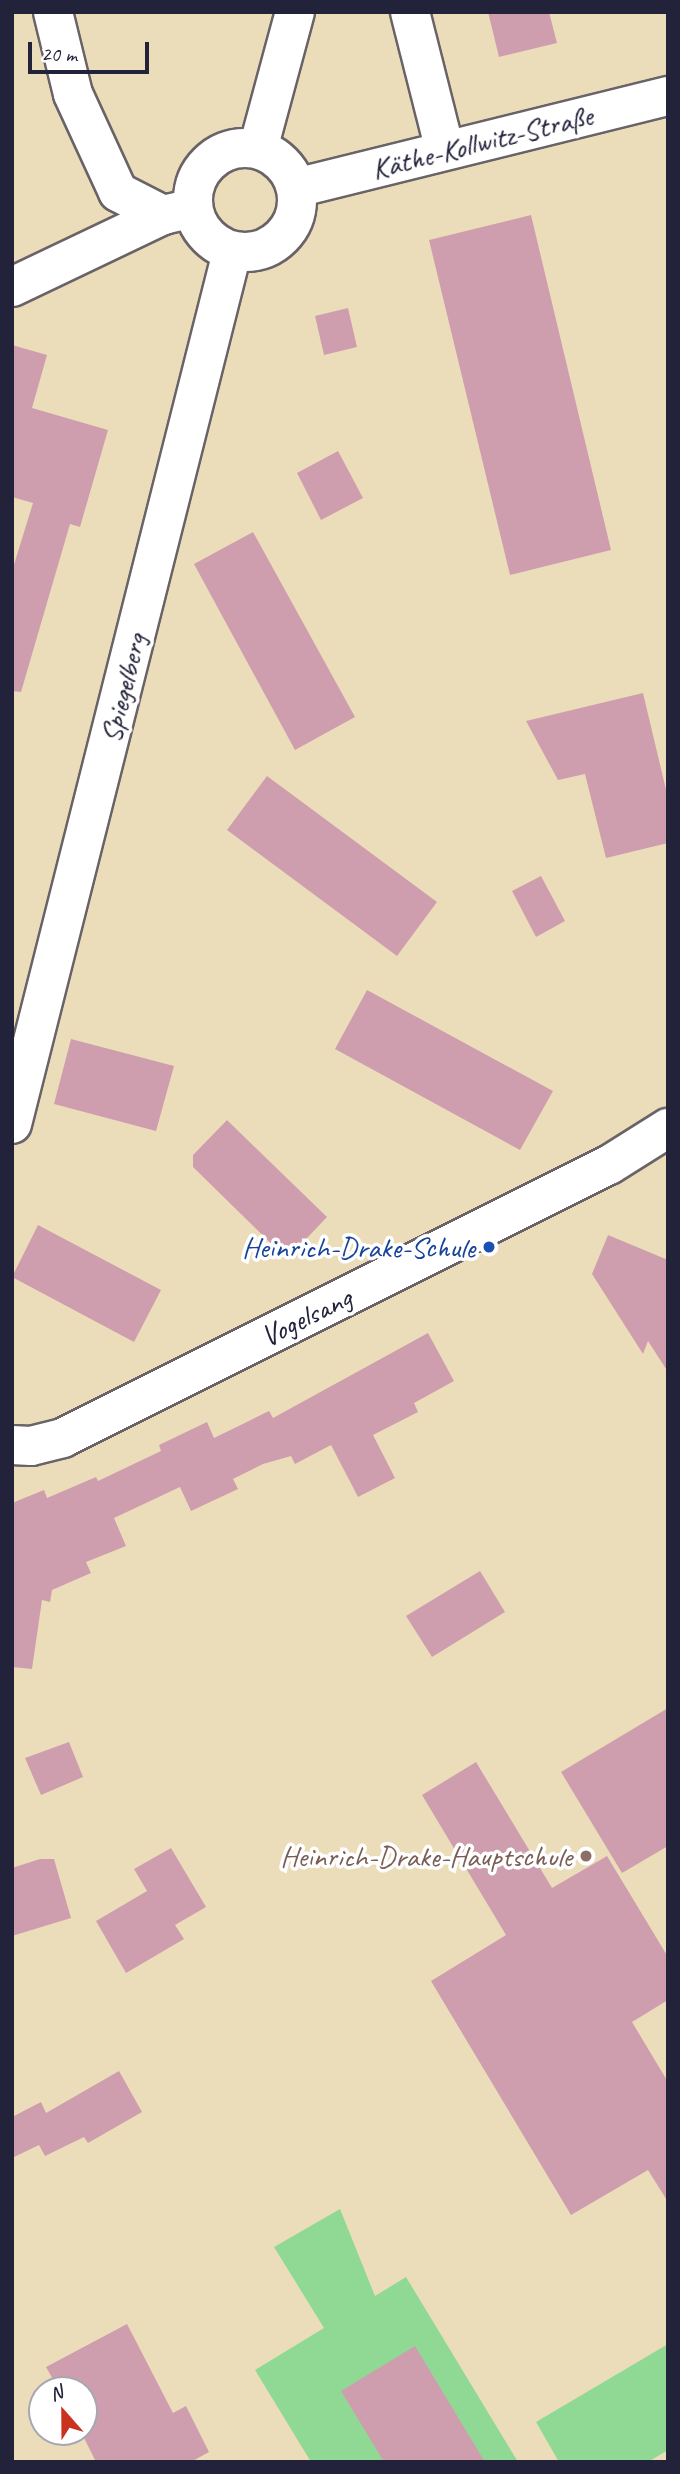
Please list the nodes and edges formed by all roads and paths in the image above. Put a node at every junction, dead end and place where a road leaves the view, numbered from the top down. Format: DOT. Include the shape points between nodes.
graph roads {
  1 [pos="53,12"];
  2 [pos="295,12"];
  3 [pos="410,12"];
  4 [pos="668,96"];
  5 [pos="258,149"];
  6 [pos="445,150"];
  7 [pos="296,188"];
  8 [pos="178,212"];
  9 [pos="232,251"];
  10 [pos="12,287"];
  11 [pos="12,1124"];
  12 [pos="668,1128"];
  13 [pos="12,1445"];
  1 -- 8 [label="street" via="74,94 118,192"];
  2 -- 5 [label="street"];
  3 -- 6 [label="street"];
  4 -- 6 [label="street, Käthe-Kollwitz-Straße"];
  5 -- 7 [label="street" via="276,158"];
  5 -- 8 [label="street" via="232,150 209,161"];
  6 -- 7 [label="street, Käthe-Kollwitz-Straße"];
  7 -- 9 [label="street" via="296,213 287,232 272,246 253,252"];
  8 -- 9 [label="street"];
  8 -- 10 [label="street"];
  9 -- 11 [label="street, Spiegelberg"];
  12 -- 13 [label="street, Vogelsang" via="598,1171 63,1438 31,1446"];
}
